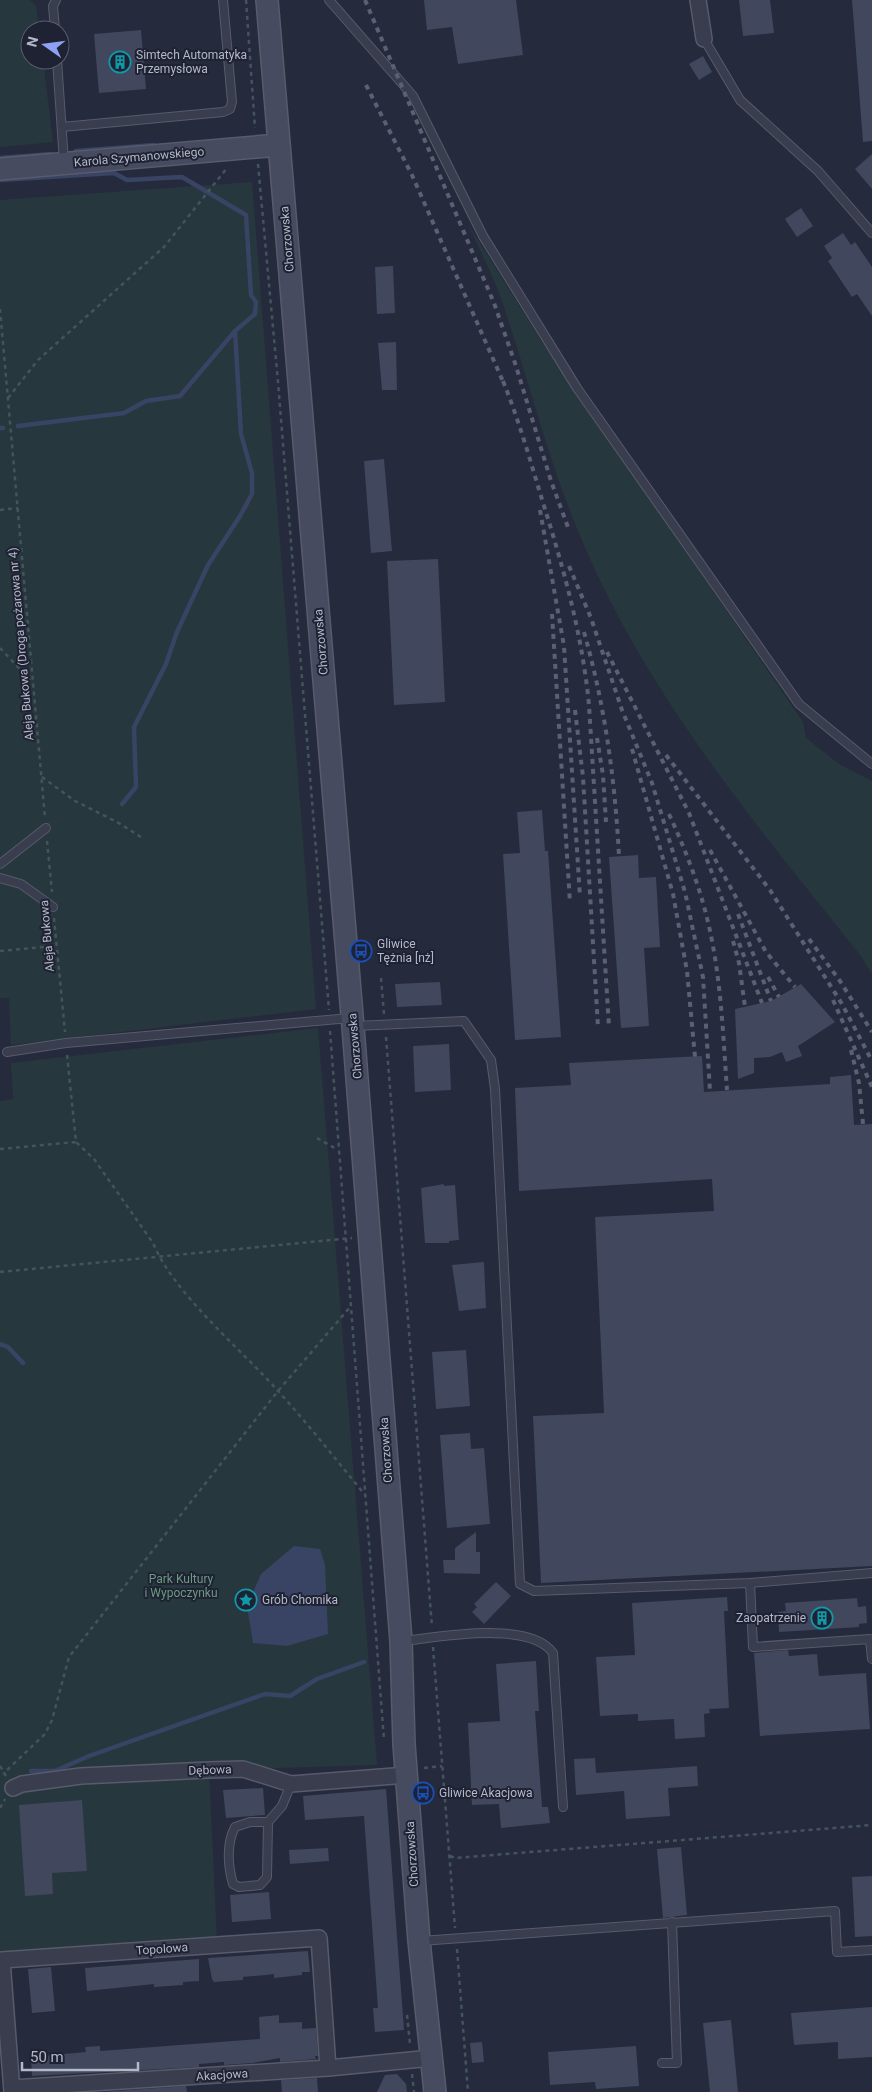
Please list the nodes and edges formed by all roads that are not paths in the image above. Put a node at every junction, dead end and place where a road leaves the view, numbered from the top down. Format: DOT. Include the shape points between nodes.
graph roads {
  1 [pos="56,0"];
  2 [pos="223,0"];
  3 [pos="267,0"];
  4 [pos="329,0"];
  5 [pos="698,0"];
  6 [pos="54,20"];
  7 [pos="704,40"];
  8 [pos="58,70"];
  9 [pos="62,127"];
  10 [pos="279,145"];
  11 [pos="64,164"];
  12 [pos="0,170"];
  13 [pos="872,233"];
  14 [pos="872,764"];
  15 [pos="46,828"];
  16 [pos="0,864"];
  17 [pos="0,878"];
  18 [pos="53,907"];
  19 [pos="353,1022"];
  20 [pos="7,1052"];
  21 [pos="872,1573"];
  22 [pos="750,1582"];
  23 [pos="401,1641"];
  24 [pos="872,1659"];
  25 [pos="415,1772"];
  26 [pos="291,1784"];
  27 [pos="13,1788"];
  28 [pos="563,1807"];
  29 [pos="268,1822"];
  30 [pos="672,1922"];
  31 [pos="419,1941"];
  32 [pos="872,1950"];
  33 [pos="432,2058"];
  34 [pos="662,2063"];
  35 [pos="328,2068"];
  36 [pos="12,2090"];
  37 [pos="435,2092"];
  1 -- 6 [label="lane"];
  2 -- 9 [label="lane" via="230,109"];
  3 -- 10 [label="main road, Chorzowska"];
  4 -- 14 [label="lane" via="413,96 483,236 577,388 799,704"];
  5 -- 7 [label="street"];
  7 -- 13 [label="lane" via="740,100 818,171"];
  8 -- 9 [label="lane"];
  9 -- 11 [label="lane"];
  10 -- 11 [label="main road, Karola Szymanowskiego"];
  10 -- 19 [label="main road, Chorzowska"];
  11 -- 12 [label="main road, Karola Szymanowskiego"];
  15 -- 16 [label="lane"];
  17 -- 18 [label="lane" via="21,884"];
  19 -- 20 [label="lane" via="329,1019 66,1043"];
  19 -- 22 [label="lane" via="464,1021 491,1060 520,1584 534,1591"];
  19 -- 23 [label="main road, Chorzowska"];
  21 -- 22 [label="lane"];
  22 -- 24 [label="lane" via="753,1647 870,1639"];
  23 -- 25 [label="main road, Chorzowska"];
  23 -- 28 [label="lane" via="507,1633 547,1645 553,1653"];
  25 -- 26 [label="street, Dębowa"];
  25 -- 31 [label="main road, Chorzowska"];
  26 -- 27 [label="street, Dębowa" via="244,1770 208,1770 81,1776"];
  26 -- 29 [label="lane" via="282,1806"];
  29 -- 29 [label="lane" via="267,1876 260,1885 239,1887 233,1884 230,1837 235,1827 250,1822"];
  30 -- 31 [label="lane"];
  30 -- 32 [label="lane" via="834,1911 837,1952"];
  30 -- 34 [label="lane" via="677,2063"];
  31 -- 33 [label="main road, Chorzowska"];
  33 -- 35 [label="street, Akacjowa"];
  33 -- 37 [label="main road, Chorzowska"];
  35 -- 36 [label="street, Akacjowa"];
  35 -- 36 [label="street, Topolowa" via="319,1938 2,1960"];
}
